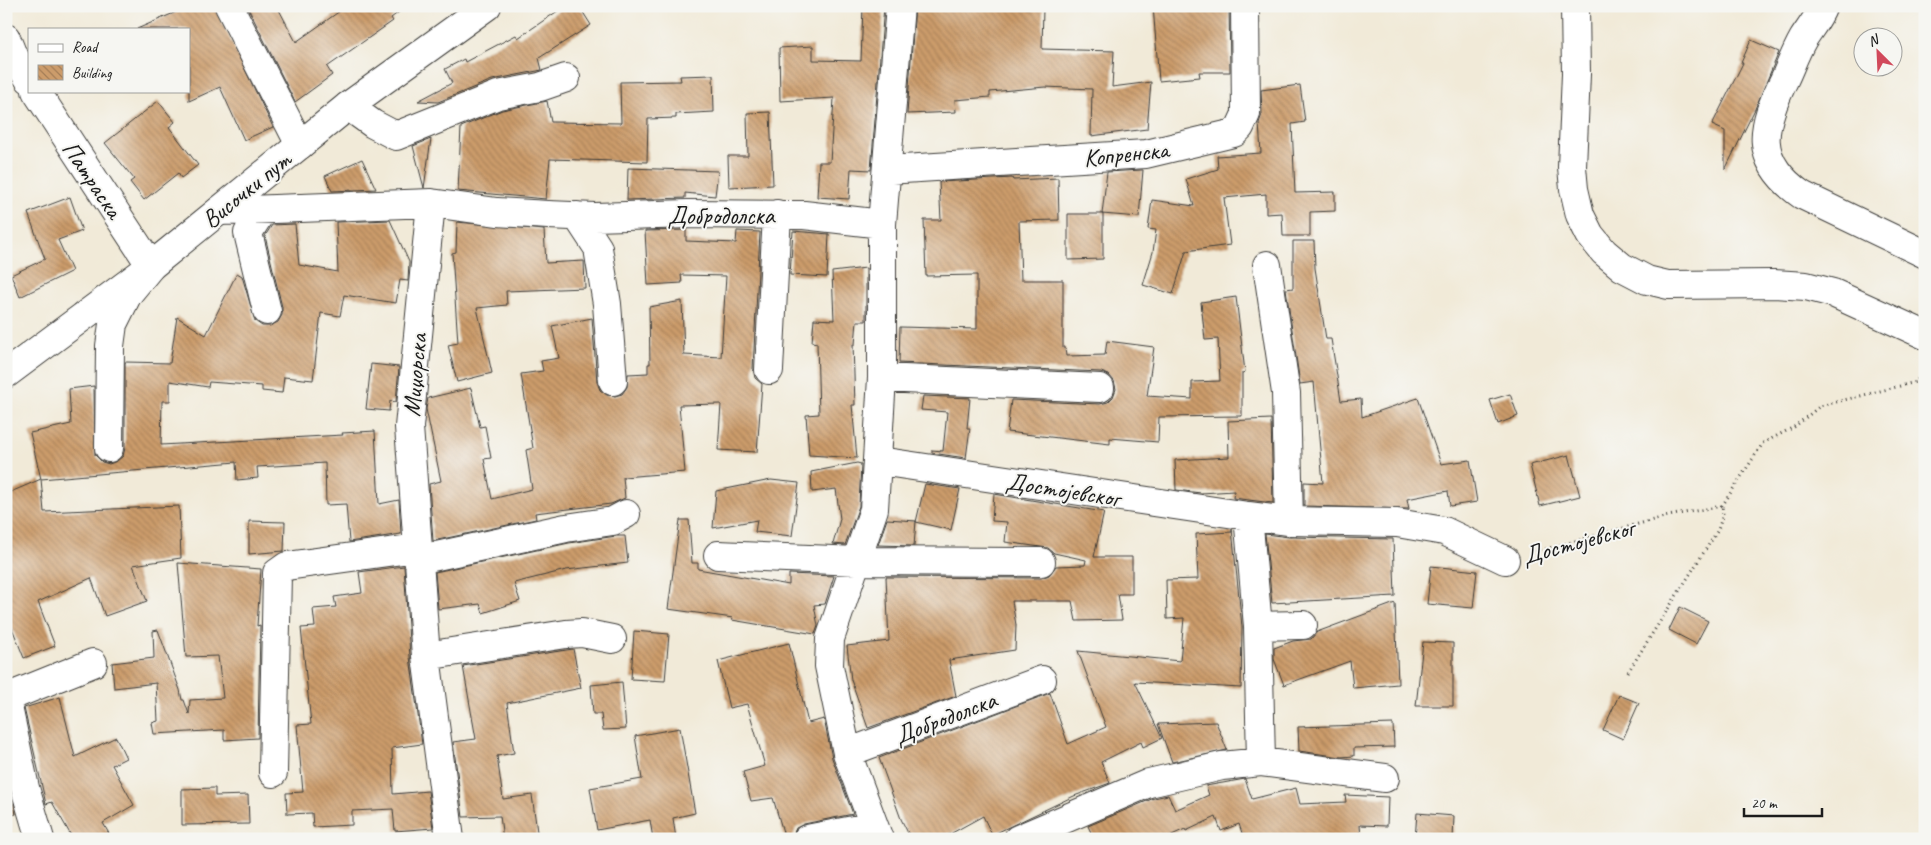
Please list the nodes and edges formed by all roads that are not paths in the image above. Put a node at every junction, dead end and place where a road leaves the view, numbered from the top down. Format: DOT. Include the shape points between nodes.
graph roads {
  1 [pos="229,6"];
  2 [pos="900,6"];
  3 [pos="1246,6"];
  4 [pos="1575,6"];
  5 [pos="1823,6"];
  6 [pos="483,8"];
  7 [pos="6,38"];
  8 [pos="28,77"];
  9 [pos="566,78"];
  10 [pos="37,92"];
  11 [pos="348,106"];
  12 [pos="300,145"];
  13 [pos="887,170"];
  14 [pos="431,203"];
  15 [pos="219,211"];
  16 [pos="262,211"];
  17 [pos="778,214"];
  18 [pos="577,216"];
  19 [pos="882,224"];
  20 [pos="1925,254"];
  21 [pos="1267,265"];
  22 [pos="151,266"];
  23 [pos="266,311"];
  24 [pos="1925,335"];
  25 [pos="769,370"];
  26 [pos="6,374"];
  27 [pos="882,378"];
  28 [pos="614,381"];
  29 [pos="1100,388"];
  30 [pos="108,448"];
  31 [pos="879,461"];
  32 [pos="626,514"];
  33 [pos="1248,516"];
  34 [pos="1289,521"];
  35 [pos="418,554"];
  36 [pos="718,555"];
  37 [pos="1505,560"];
  38 [pos="856,561"];
  39 [pos="1041,562"];
  40 [pos="1303,625"];
  41 [pos="1258,626"];
  42 [pos="612,640"];
  43 [pos="426,656"];
  44 [pos="93,663"];
  45 [pos="1042,680"];
  46 [pos="6,698"];
  47 [pos="847,753"];
  48 [pos="1262,762"];
  49 [pos="273,773"];
  50 [pos="1385,778"];
  51 [pos="876,833"];
  52 [pos="40,839"];
  53 [pos="450,839"];
  54 [pos="807,839"];
  55 [pos="1018,839"];
  1 -- 12 [label="street"];
  2 -- 13 [label="street"];
  3 -- 13 [label="street, Копренска" via="1246,114 1234,133 1146,154"];
  4 -- 24 [label="street" via="1574,188 1580,215 1604,252 1622,268 1647,280 1668,285 1806,286 1855,302"];
  5 -- 20 [label="street" via="1769,111 1765,125 1768,155 1786,184 1802,195"];
  6 -- 11 [label="street, Височки пут"];
  7 -- 8 [label="street"];
  9 -- 11 [label="street" via="498,95 396,136"];
  10 -- 22 [label="street, Патраска"];
  11 -- 12 [label="street, Височки пут"];
  12 -- 15 [label="street, Височки пут"];
  13 -- 19 [label="street"];
  14 -- 16 [label="street, Добродолска"];
  14 -- 18 [label="street, Добродолска" via="497,212"];
  14 -- 35 [label="street, Миџорска" via="409,427"];
  15 -- 16 [label="street, Добродолска"];
  15 -- 22 [label="street, Височки пут"];
  16 -- 23 [label="street" via="248,233"];
  17 -- 18 [label="street, Добродолска"];
  17 -- 19 [label="street, Добродолска"];
  17 -- 25 [label="street"];
  18 -- 28 [label="street" via="598,248"];
  19 -- 27 [label="street"];
  21 -- 34 [label="street" via="1286,393"];
  22 -- 26 [label="street, Височки пут"];
  22 -- 30 [label="street" via="128,294 113,324"];
  27 -- 29 [label="street"];
  27 -- 31 [label="street"];
  31 -- 33 [label="street, Достојевског"];
  31 -- 38 [label="street" via="874,509"];
  32 -- 35 [label="street" via="613,521"];
  33 -- 34 [label="street, Достојевског"];
  33 -- 41 [label="street"];
  34 -- 37 [label="street, Достојевског" via="1397,523 1444,531"];
  35 -- 43 [label="street, Миџорска"];
  35 -- 49 [label="street" via="287,566 276,573"];
  36 -- 38 [label="street"];
  38 -- 39 [label="street"];
  38 -- 47 [label="street" via="830,639 829,666"];
  40 -- 41 [label="street"];
  41 -- 48 [label="street"];
  42 -- 43 [label="street" via="582,633 566,634"];
  43 -- 53 [label="street, Миџорска"];
  44 -- 46 [label="street"];
  45 -- 47 [label="street, Добродолска"];
  46 -- 52 [label="street"];
  47 -- 51 [label="street"];
  48 -- 50 [label="street"];
  48 -- 55 [label="street" via="1222,766 1149,783"];
  51 -- 54 [label="street"];
}
